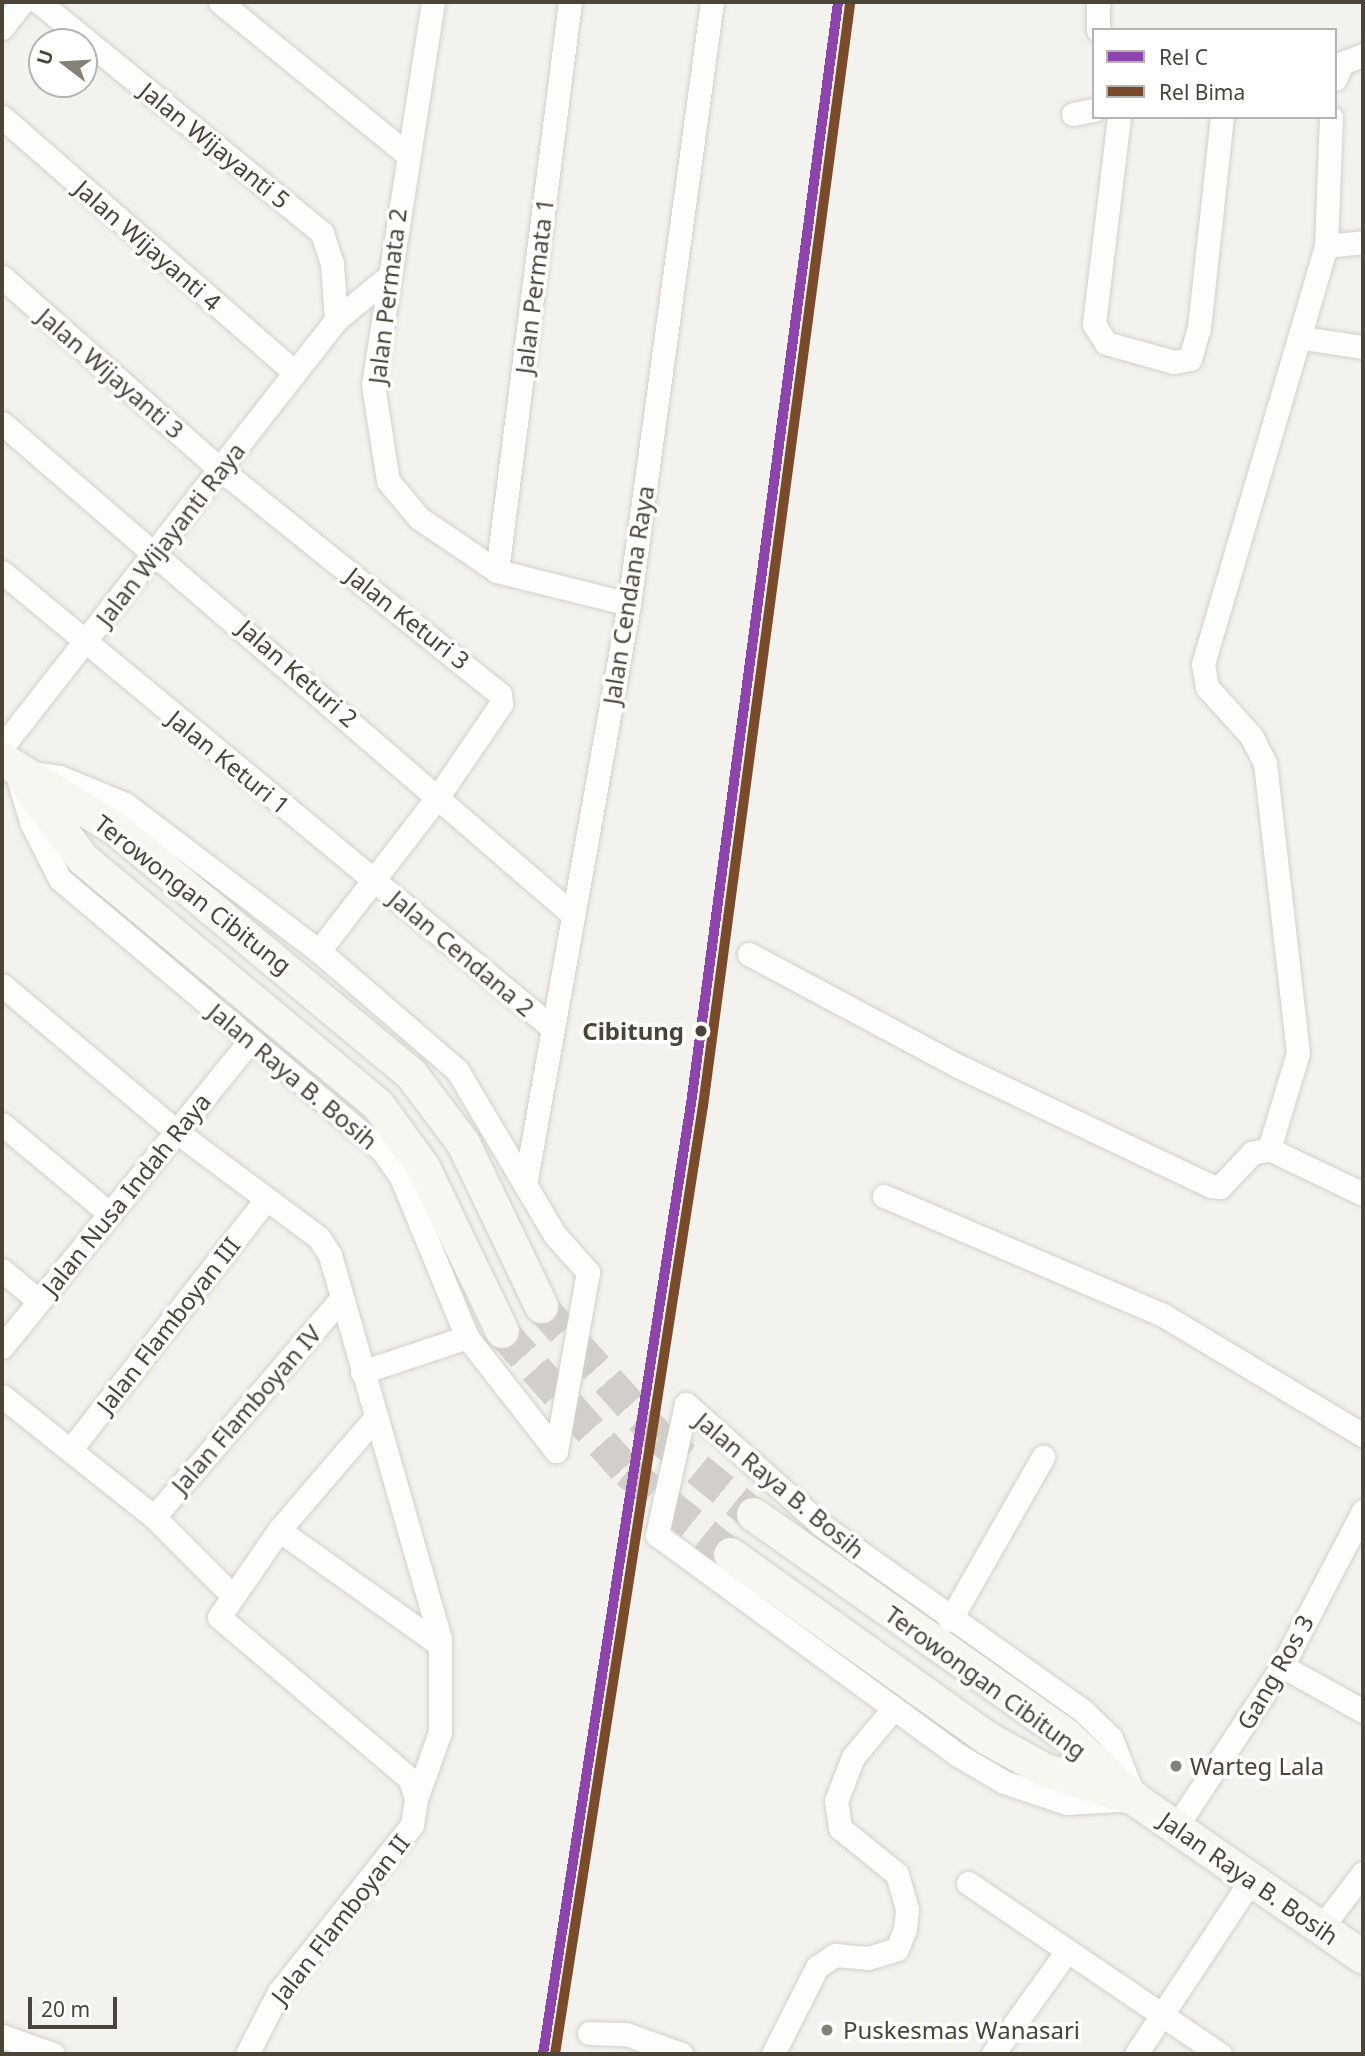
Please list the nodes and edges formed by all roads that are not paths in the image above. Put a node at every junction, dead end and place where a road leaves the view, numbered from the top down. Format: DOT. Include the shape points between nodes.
graph roads {
  1 [pos="22,2"];
  2 [pos="39,2"];
  3 [pos="220,2"];
  4 [pos="433,2"];
  5 [pos="570,2"];
  6 [pos="712,2"];
  7 [pos="1098,2"];
  8 [pos="2,28"];
  9 [pos="1098,28"];
  10 [pos="1363,55"];
  11 [pos="1337,73"];
  12 [pos="2,117"];
  13 [pos="1119,119"];
  14 [pos="1222,119"];
  15 [pos="1331,119"];
  16 [pos="407,154"];
  17 [pos="1363,242"];
  18 [pos="1326,246"];
  19 [pos="2,277"];
  20 [pos="388,277"];
  21 [pos="336,320"];
  22 [pos="1303,338"];
  23 [pos="1363,347"];
  24 [pos="295,373"];
  25 [pos="2,423"];
  26 [pos="220,469"];
  27 [pos="157,551"];
  28 [pos="497,571"];
  29 [pos="2,572"];
  30 [pos="629,604"];
  31 [pos="85,644"];
  32 [pos="7,759"];
  33 [pos="439,795"];
  34 [pos="374,881"];
  35 [pos="570,912"];
  36 [pos="319,951"];
  37 [pos="749,954"];
  38 [pos="2,985"];
  39 [pos="550,1026"];
  40 [pos="251,1040"];
  41 [pos="2,1124"];
  42 [pos="177,1132"];
  43 [pos="1269,1149"];
  44 [pos="525,1185"];
  45 [pos="1363,1194"];
  46 [pos="884,1196"];
  47 [pos="265,1201"];
  48 [pos="110,1214"];
  49 [pos="2,1270"];
  50 [pos="39,1301"];
  51 [pos="339,1301"];
  52 [pos="541,1306"];
  53 [pos="502,1331"];
  54 [pos="467,1337"];
  55 [pos="2,1348"];
  56 [pos="362,1372"];
  57 [pos="2,1396"];
  58 [pos="376,1417"];
  59 [pos="1363,1435"];
  60 [pos="71,1449"];
  61 [pos="1042,1457"];
  62 [pos="1363,1511"];
  63 [pos="753,1514"];
  64 [pos="153,1517"];
  65 [pos="279,1530"];
  66 [pos="730,1554"];
  67 [pos="230,1593"];
  68 [pos="950,1620"];
  69 [pos="439,1644"];
  70 [pos="1282,1666"];
  71 [pos="894,1708"];
  72 [pos="1363,1711"];
  73 [pos="416,1799"];
  74 [pos="1135,1799"];
  75 [pos="1176,1827"];
  76 [pos="1363,1873"];
  77 [pos="1251,1880"];
  78 [pos="968,1882"];
  79 [pos="1321,1928"];
  80 [pos="1067,1951"];
  81 [pos="1363,1957"];
  82 [pos="1163,2015"];
  83 [pos="589,2033"];
  84 [pos="2,2036"];
  85 [pos="53,2054"];
  86 [pos="247,2054"];
  87 [pos="681,2054"];
  88 [pos="773,2054"];
  89 [pos="993,2054"];
  90 [pos="1136,2054"];
  91 [pos="1220,2054"];
  1 -- 8 [label="street"];
  2 -- 21 [label="street, Jalan Wijayanti 5" via="322,233 332,263"];
  3 -- 16 [label="street"];
  4 -- 16 [label="street, Jalan Permata 2"];
  5 -- 28 [label="street, Jalan Permata 1"];
  6 -- 30 [label="street, Jalan Cendana Raya"];
  7 -- 9 [label="street"];
  10 -- 11 [label="street"];
  12 -- 24 [label="street, Jalan Wijayanti 4"];
  13 -- 14 [label="street" via="1094,324 1106,343 1174,362 1190,359 1199,328"];
  15 -- 18 [label="street"];
  16 -- 20 [label="street, Jalan Permata 2"];
  17 -- 18 [label="street"];
  18 -- 22 [label="street"];
  19 -- 26 [label="street, Jalan Wijayanti 3"];
  20 -- 21 [label="street, Jalan Wijayanti Raya"];
  20 -- 28 [label="street, Jalan Permata 2" via="373,385 388,481 419,518"];
  21 -- 24 [label="street, Jalan Wijayanti Raya"];
  22 -- 23 [label="street"];
  22 -- 43 [label="street" via="1203,664 1207,687 1252,737 1265,763 1298,1052"];
  24 -- 26 [label="street, Jalan Wijayanti Raya"];
  25 -- 27 [label="street, Jalan Keturi 2"];
  26 -- 27 [label="street, Jalan Wijayanti Raya"];
  26 -- 33 [label="street, Jalan Keturi 3" via="496,687 501,704"];
  27 -- 31 [label="street, Jalan Wijayanti Raya"];
  27 -- 33 [label="street, Jalan Keturi 2"];
  28 -- 30 [label="street, Jalan Permata 2"];
  29 -- 31 [label="street, Jalan Keturi 1"];
  30 -- 35 [label="street, Jalan Cendana Raya"];
  31 -- 32 [label="street, Jalan Wijayanti Raya"];
  31 -- 34 [label="street, Jalan Keturi 1"];
  32 -- 36 [label="street, Jalan Raya B. Bosih" via="125,804"];
  32 -- 40 [label="street, Jalan Raya B. Bosih" via="60,879"];
  32 -- 52 [label="main road, Terowongan Cibitung" via="116,829 411,1074 463,1143"];
  32 -- 53 [label="main road, Terowongan Cibitung" via="83,859 378,1105 423,1167"];
  33 -- 34 [label="street"];
  33 -- 35 [label="street, Jalan Keturi 2"];
  34 -- 36 [label="street"];
  34 -- 39 [label="street, Jalan Cendana 2"];
  35 -- 39 [label="street, Jalan Cendana Raya"];
  36 -- 44 [label="street, Jalan Raya B. Bosih" via="457,1070"];
  37 -- 43 [label="street" via="956,1065 1211,1186 1220,1187 1252,1153"];
  38 -- 42 [label="street, Jalan Flamboyan II"];
  39 -- 44 [label="street, Jalan Cendana Raya"];
  40 -- 42 [label="street, Jalan Nusa Indah Raya"];
  40 -- 54 [label="street, Jalan Raya B. Bosih" via="383,1151 401,1177"];
  41 -- 48 [label="street"];
  42 -- 47 [label="street, Jalan Flamboyan II"];
  42 -- 48 [label="street, Jalan Nusa Indah Raya"];
  43 -- 45 [label="street"];
  44 -- 54 [label="street, Jalan Raya B. Bosih" via="555,1235 588,1272 556,1451"];
  46 -- 59 [label="street" via="1163,1315"];
  47 -- 51 [label="street, Jalan Flamboyan II" via="318,1238 330,1255"];
  47 -- 60 [label="street, Jalan Flamboyan III"];
  48 -- 50 [label="street, Jalan Nusa Indah Raya"];
  49 -- 50 [label="street"];
  50 -- 55 [label="street, Jalan Nusa Indah Raya"];
  51 -- 56 [label="street, Jalan Flamboyan II"];
  51 -- 64 [label="street, Jalan Flamboyan IV"];
  54 -- 56 [label="street"];
  56 -- 58 [label="street, Jalan Flamboyan II"];
  57 -- 60 [label="street"];
  58 -- 65 [label="street"];
  58 -- 69 [label="street, Jalan Flamboyan II"];
  60 -- 64 [label="street"];
  61 -- 68 [label="street"];
  62 -- 70 [label="street, Gang Ros 3"];
  63 -- 74 [label="main road, Terowongan Cibitung" via="1066,1735"];
  64 -- 67 [label="street"];
  65 -- 67 [label="street"];
  65 -- 69 [label="street"];
  66 -- 74 [label="main road, Terowongan Cibitung" via="987,1738 1045,1770"];
  67 -- 73 [label="street" via="219,1617 410,1779"];
  68 -- 71 [label="street, Jalan Raya B. Bosih" via="823,1526 686,1404 657,1535"];
  68 -- 74 [label="street, Jalan Raya B. Bosih" via="1082,1710 1111,1738"];
  69 -- 73 [label="street, Jalan Flamboyan II" via="440,1732"];
  70 -- 72 [label="street"];
  70 -- 75 [label="street, Gang Ros 3"];
  71 -- 74 [label="street, Jalan Raya B. Bosih" via="958,1755 1033,1795 1067,1803"];
  71 -- 88 [label="street" via="853,1757 836,1801 841,1828 897,1874 907,1909 905,1929 897,1949 868,1958 835,1955 817,1967"];
  73 -- 86 [label="street, Jalan Flamboyan II" via="412,1825 394,1854 279,1992"];
  74 -- 75 [label="main road, Jalan Raya B. Bosih"];
  75 -- 77 [label="main road, Jalan Raya B. Bosih"];
  76 -- 79 [label="street"];
  77 -- 79 [label="main road, Jalan Raya B. Bosih"];
  77 -- 82 [label="street"];
  78 -- 80 [label="street"];
  79 -- 81 [label="main road, Jalan Raya B. Bosih"];
  80 -- 82 [label="street"];
  80 -- 89 [label="street"];
  82 -- 90 [label="street"];
  82 -- 91 [label="street"];
  83 -- 87 [label="street" via="626,2034"];
  84 -- 85 [label="street"];
}
